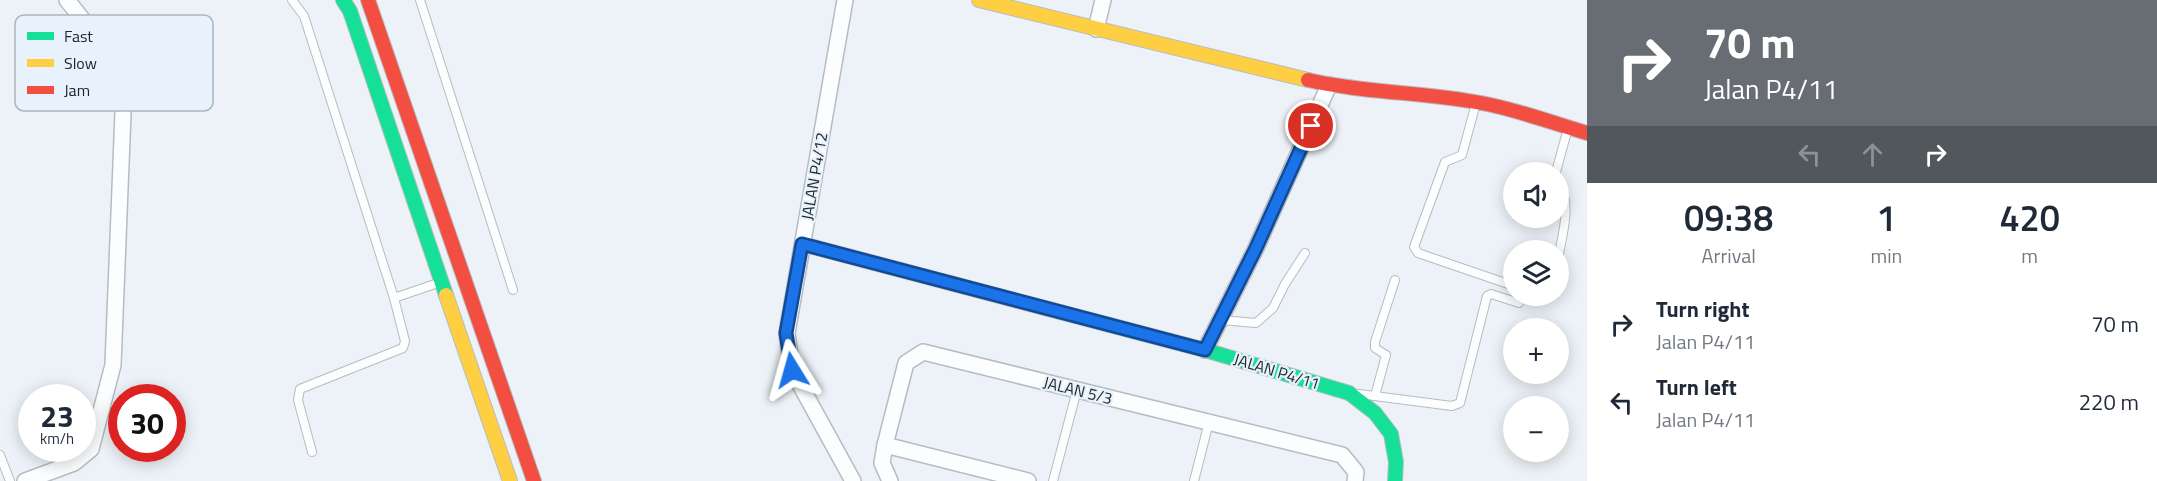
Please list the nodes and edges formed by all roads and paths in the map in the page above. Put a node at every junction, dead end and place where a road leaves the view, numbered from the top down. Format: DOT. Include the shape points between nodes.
graph roads {
  1 [pos="67,0"];
  2 [pos="292,0"];
  3 [pos="344,0"];
  4 [pos="368,0"];
  5 [pos="420,0"];
  6 [pos="845,0"];
  7 [pos="979,0"];
  8 [pos="1103,0"];
  9 [pos="79,15"];
  10 [pos="1096,28"];
  11 [pos="1329,85"];
  12 [pos="1476,102"];
  13 [pos="123,111"];
  14 [pos="1568,127"];
  15 [pos="1587,133"];
  16 [pos="1559,162"];
  17 [pos="802,244"];
  18 [pos="1305,253"];
  19 [pos="1395,279"];
  20 [pos="441,282"];
  21 [pos="1503,282"];
  22 [pos="513,290"];
  23 [pos="394,298"];
  24 [pos="1503,298"];
  25 [pos="1221,320"];
  26 [pos="1205,350"];
  27 [pos="1077,390"];
  28 [pos="1348,393"];
  29 [pos="1374,396"];
  30 [pos="1209,422"];
  31 [pos="885,445"];
  32 [pos="312,452"];
  33 [pos="0,455"];
  34 [pos="10,481"];
  35 [pos="24,481"];
  36 [pos="510,481"];
  37 [pos="534,481"];
  38 [pos="853,481"];
  39 [pos="890,481"];
  40 [pos="1028,481"];
  41 [pos="1053,481"];
  42 [pos="1194,481"];
  43 [pos="1355,481"];
  44 [pos="1395,481"];
  1 -- 9 [label="street"];
  2 -- 23 [label="lane" via="303,15"];
  3 -- 20 [label="street"];
  4 -- 37 [label="street"];
  5 -- 22 [label="lane"];
  6 -- 17 [label="street, JALAN P4/12"];
  7 -- 10 [label="street"];
  8 -- 10 [label="street"];
  10 -- 11 [label="street"];
  11 -- 12 [label="street"];
  11 -- 25 [label="street"];
  12 -- 14 [label="street"];
  12 -- 21 [label="lane" via="1462,155 1445,162 1414,247 1418,253"];
  13 -- 35 [label="street" via="113,365 91,449 74,463"];
  14 -- 15 [label="street"];
  14 -- 16 [label="lane"];
  17 -- 26 [label="street, JALAN P4/11"];
  17 -- 38 [label="street, JALAN P4/12" via="786,333 792,370"];
  18 -- 25 [label="lane" via="1273,308 1256,323"];
  19 -- 29 [label="lane" via="1375,342 1375,348 1386,355"];
  20 -- 23 [label="lane"];
  20 -- 36 [label="street"];
  23 -- 32 [label="lane" via="405,341 403,348 304,387 298,393"];
  24 -- 29 [label="lane" via="1486,296 1460,403 1452,406"];
  25 -- 26 [label="street"];
  26 -- 28 [label="street, JALAN P4/11"];
  27 -- 30 [label="street, JALAN 5/3"];
  27 -- 31 [label="street, JALAN 5/3" via="923,352 906,363"];
  27 -- 41 [label="lane"];
  28 -- 29 [label="lane"];
  28 -- 44 [label="street, JALAN P4/11" via="1375,413 1391,434"];
  30 -- 42 [label="lane"];
  30 -- 43 [label="street, JALAN 5/3" via="1342,455 1356,472"];
  31 -- 39 [label="street, JALAN 5/3" via="882,463"];
  31 -- 40 [label="street"];
  33 -- 34 [label="lane"];
}
